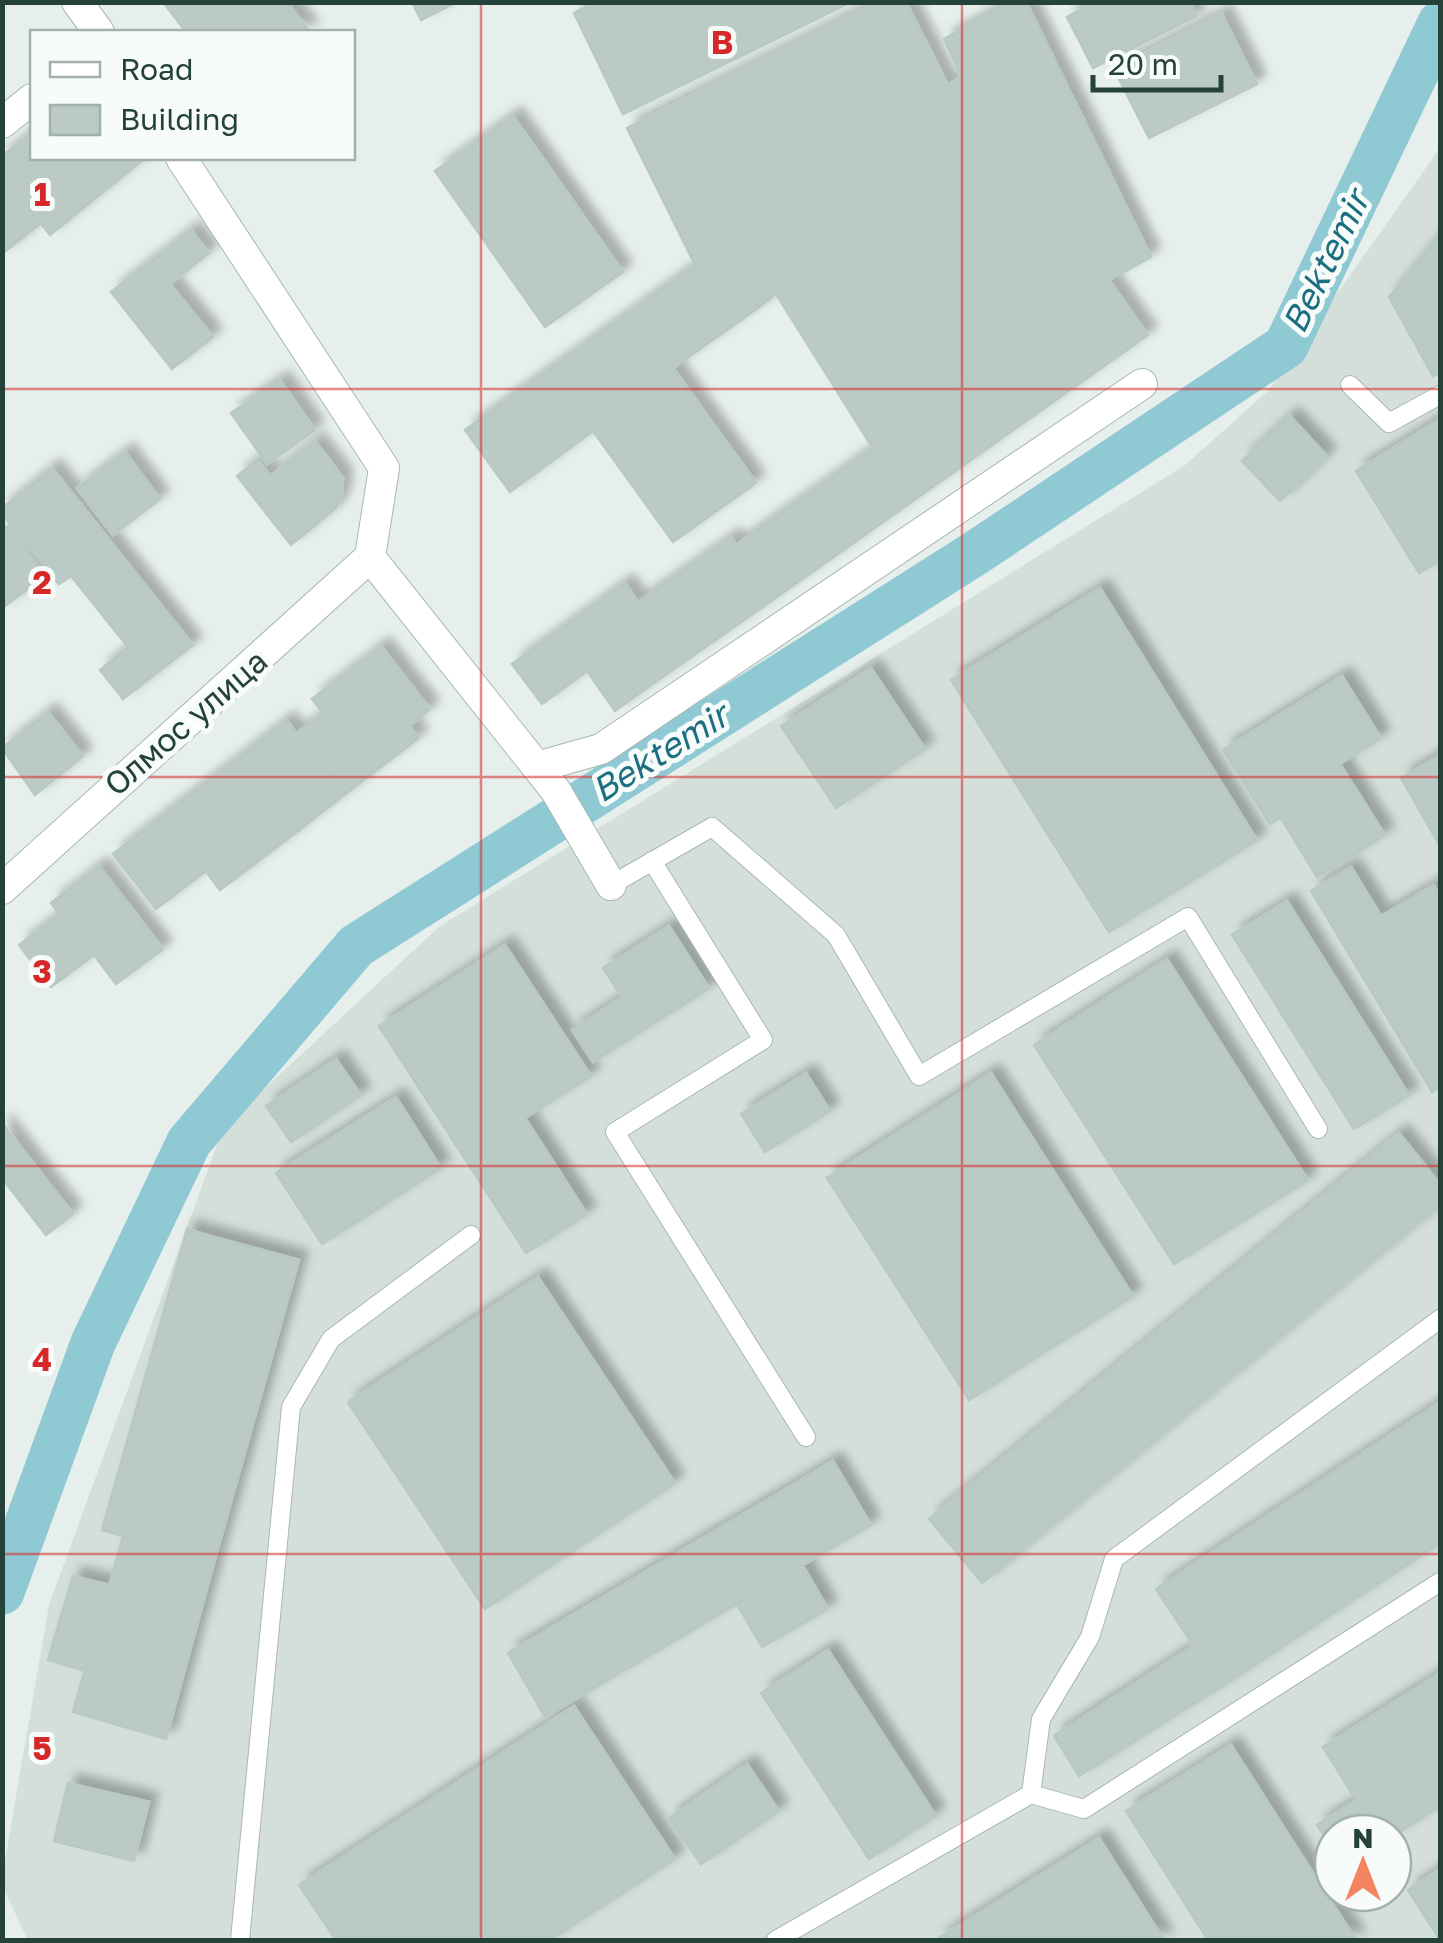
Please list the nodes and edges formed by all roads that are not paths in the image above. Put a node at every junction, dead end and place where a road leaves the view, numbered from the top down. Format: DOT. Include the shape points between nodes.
graph roads {
  1 [pos="77,2"];
  2 [pos="98,30"];
  3 [pos="30,100"];
  4 [pos="2,122"];
  5 [pos="182,160"];
  6 [pos="1142,384"];
  7 [pos="1350,385"];
  8 [pos="1440,395"];
  9 [pos="370,557"];
  10 [pos="537,767"];
  11 [pos="652,862"];
  12 [pos="611,885"];
  13 [pos="2,889"];
  14 [pos="1318,1129"];
  15 [pos="471,1235"];
  16 [pos="1440,1318"];
  17 [pos="806,1438"];
  18 [pos="1440,1582"];
  19 [pos="1031,1794"];
  20 [pos="240,1940"];
  21 [pos="776,1940"];
  1 -- 2 [label="street"];
  3 -- 4 [label="street"];
  5 -- 9 [label="street" via="384,468"];
  6 -- 10 [label="street" via="601,750"];
  7 -- 8 [label="lane" via="1389,423"];
  9 -- 10 [label="street"];
  9 -- 13 [label="street, Олмос улица"];
  10 -- 12 [label="street"];
  11 -- 12 [label="lane"];
  11 -- 14 [label="lane" via="712,827 836,935 919,1076 1188,917"];
  11 -- 17 [label="lane" via="763,1040 616,1132"];
  15 -- 20 [label="lane" via="331,1339 291,1407"];
  16 -- 19 [label="lane" via="1114,1558 1090,1638 1041,1719"];
  18 -- 19 [label="lane" via="1084,1809"];
  19 -- 21 [label="lane"];
}
